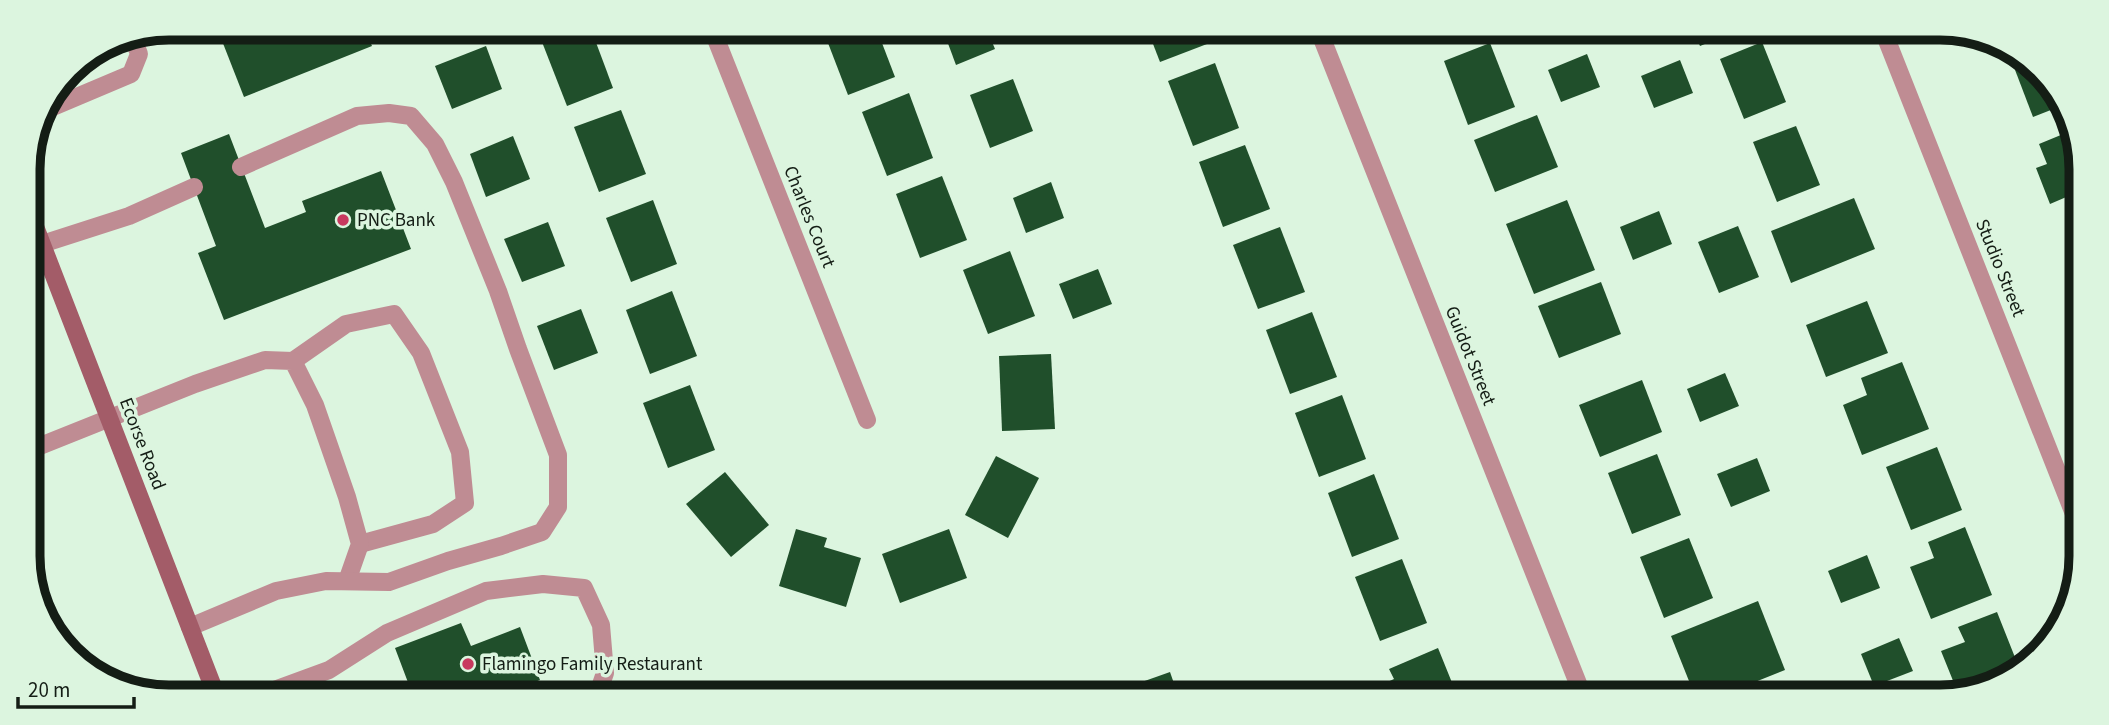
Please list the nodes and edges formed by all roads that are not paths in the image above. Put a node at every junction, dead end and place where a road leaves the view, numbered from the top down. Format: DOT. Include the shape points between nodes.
graph roads {
  1 [pos="1323,40"];
  2 [pos="1887,40"];
  3 [pos="717,41"];
  4 [pos="136,45"];
  5 [pos="58,105"];
  6 [pos="242,167"];
  7 [pos="194,187"];
  8 [pos="41,241"];
  9 [pos="42,244"];
  10 [pos="293,361"];
  11 [pos="110,419"];
  12 [pos="867,420"];
  13 [pos="40,446"];
  14 [pos="2069,501"];
  15 [pos="360,544"];
  16 [pos="347,581"];
  17 [pos="190,627"];
  18 [pos="1578,684"];
  19 [pos="212,685"];
  20 [pos="289,685"];
  21 [pos="601,685"];
  1 -- 18 [label="street, Guidot Street"];
  2 -- 14 [label="street, Studio Street"];
  3 -- 12 [label="street, Charles Court"];
  4 -- 5 [label="street" via="139,54 131,74"];
  6 -- 16 [label="street" via="357,116 411,116 435,144 453,183 558,455 558,507 542,532 389,582"];
  7 -- 9 [label="street" via="129,216"];
  8 -- 9 [label="main road, Ecorse Road"];
  9 -- 11 [label="main road, Ecorse Road"];
  10 -- 11 [label="street" via="265,360"];
  10 -- 15 [label="street" via="315,405"];
  10 -- 15 [label="street" via="346,324 394,314 421,353 460,452 465,503 433,524"];
  11 -- 13 [label="street"];
  11 -- 17 [label="main road, Ecorse Road"];
  15 -- 16 [label="street"];
  16 -- 17 [label="street" via="326,580 276,591"];
  17 -- 19 [label="main road, Ecorse Road"];
  20 -- 21 [label="street" via="330,670 387,633 486,591 543,584 584,588 601,625 605,673"];
}
